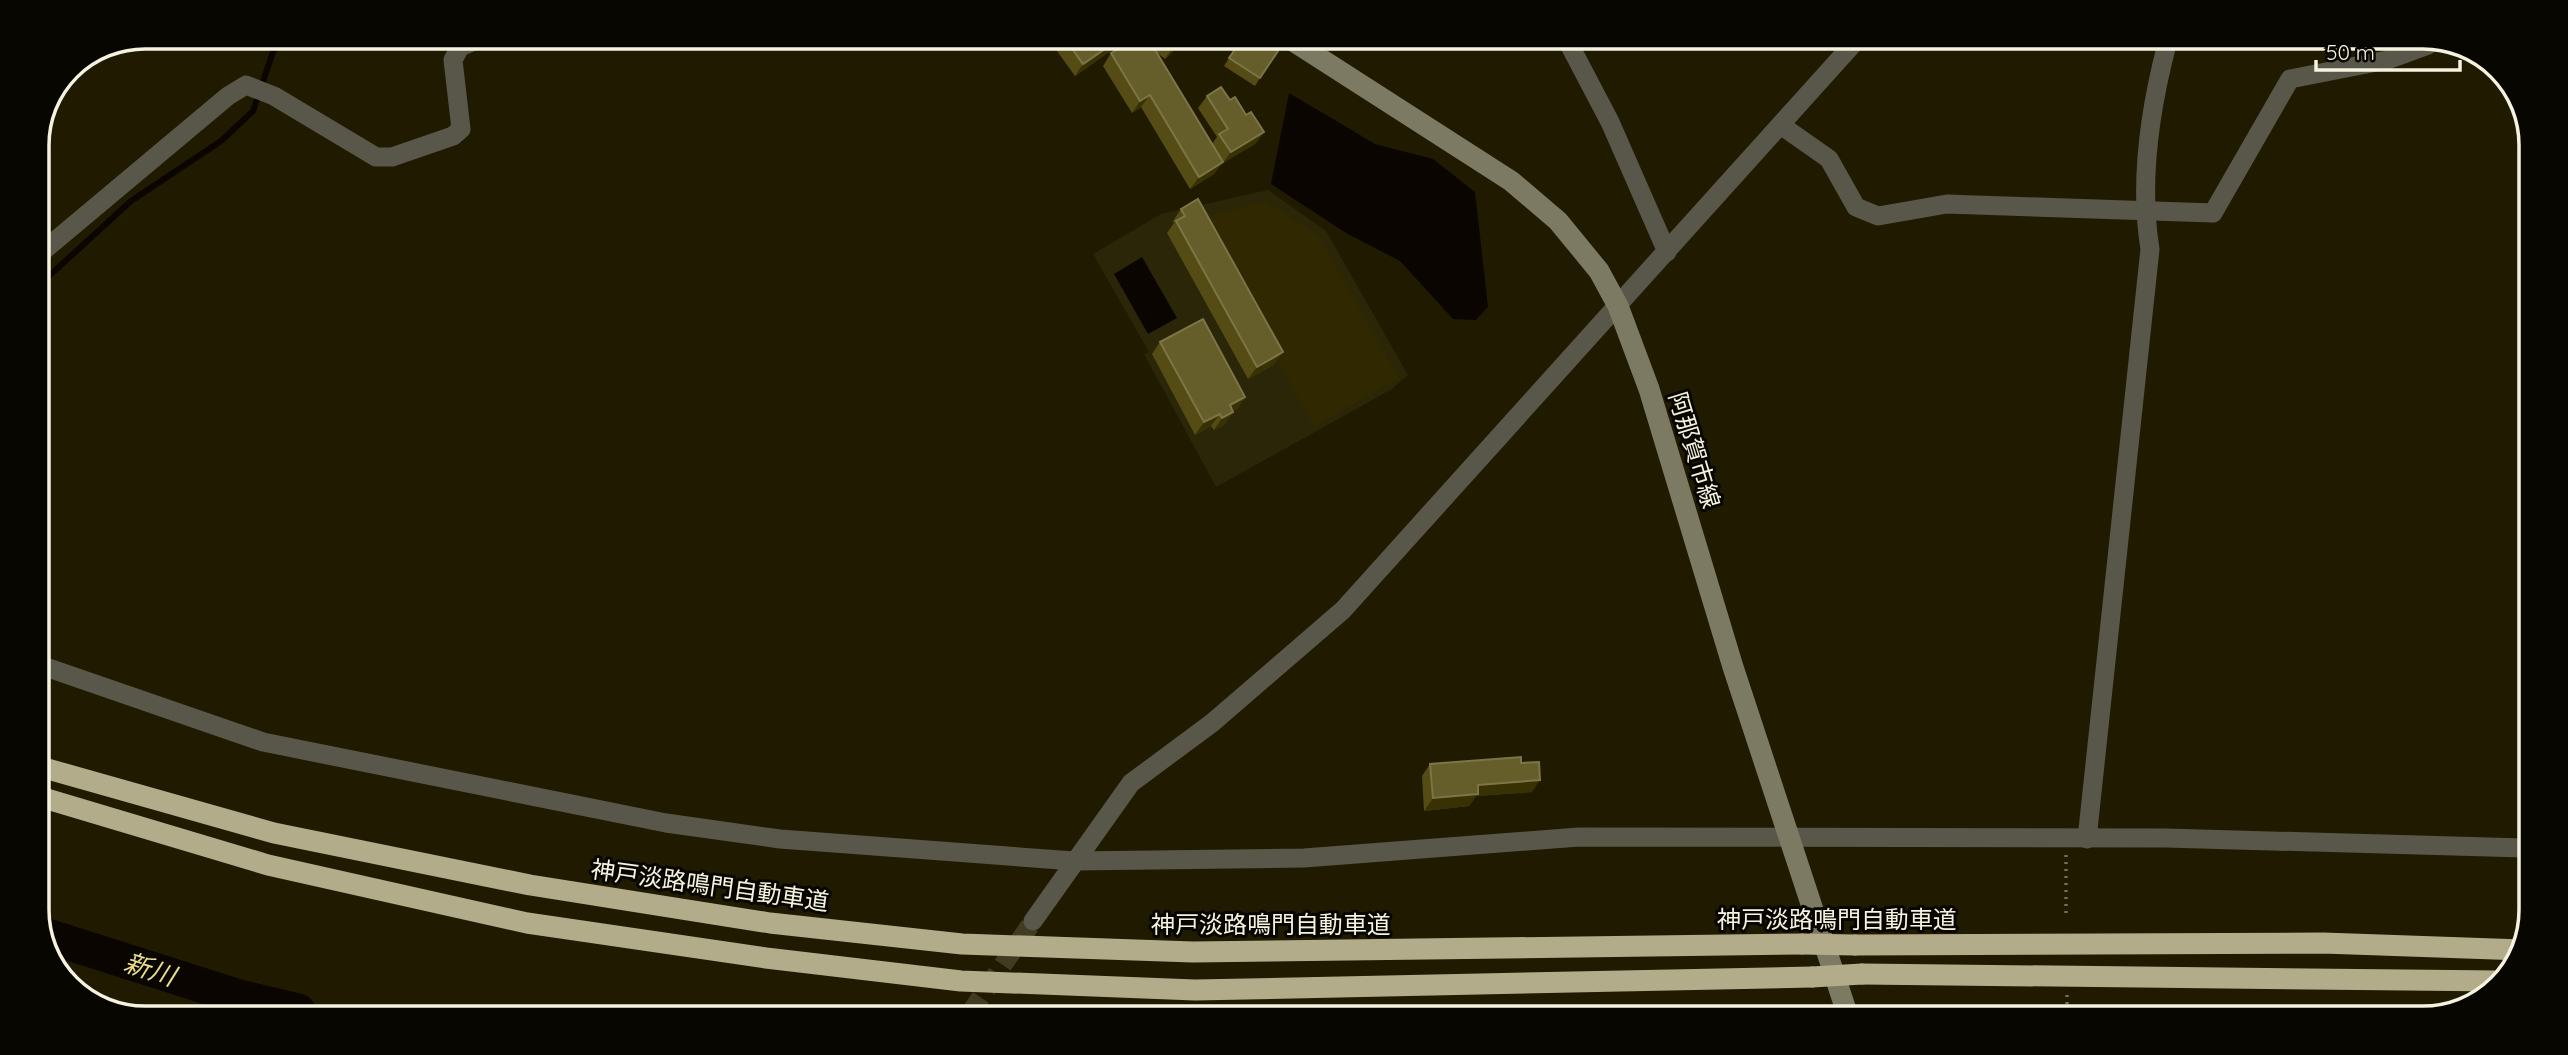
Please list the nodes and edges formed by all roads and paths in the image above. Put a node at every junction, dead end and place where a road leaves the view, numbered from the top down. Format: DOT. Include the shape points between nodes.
graph roads {
  1 [pos="459,49"];
  2 [pos="1305,49"];
  3 [pos="1572,49"];
  4 [pos="1849,49"];
  5 [pos="2166,49"];
  6 [pos="2417,49"];
  7 [pos="1782,126"];
  8 [pos="2144,212"];
  9 [pos="49,246"];
  10 [pos="1667,252"];
  11 [pos="1618,306"];
  12 [pos="49,668"];
  13 [pos="49,769"];
  14 [pos="49,800"];
  15 [pos="1790,838"];
  16 [pos="2066,839"];
  17 [pos="2087,839"];
  18 [pos="2519,848"];
  19 [pos="1074,861"];
  20 [pos="2066,914"];
  21 [pos="1033,921"];
  22 [pos="2511,950"];
  23 [pos="2486,982"];
  24 [pos="2067,989"];
  25 [pos="1845,1006"];
  26 [pos="2067,1006"];
  1 -- 9 [label="street" via="453,60 461,129 442,142 392,157 376,157 248,86 228,96"];
  2 -- 11 [label="main road, 阿那賀市線" via="1511,181 1558,221 1599,271"];
  3 -- 10 [label="street" via="1610,122"];
  4 -- 7 [label="street"];
  5 -- 8 [label="street" via="2154,93"];
  6 -- 8 [label="street" via="2387,60 2290,79 2213,213"];
  7 -- 8 [label="street" via="1829,159 1856,208 1878,216 1947,204"];
  7 -- 10 [label="street"];
  8 -- 17 [label="street" via="2150,249"];
  10 -- 11 [label="street"];
  11 -- 15 [label="main road, 阿那賀市線" via="1649,389 1732,667"];
  11 -- 19 [label="street" via="1343,610 1212,723 1131,783"];
  12 -- 19 [label="street" via="262,742 666,823 780,839"];
  13 -- 22 [label="highway, 神戸淡路鳴門自動車道, bridge" via="274,833 530,886 770,923 962,944 1193,951 2323,943"];
  14 -- 23 [label="highway, bridge" via="268,865 527,923 961,981 1195,989 1862,974"];
  15 -- 16 [label="street"];
  15 -- 19 [label="street" via="1579,837 1304,858"];
  15 -- 25 [label="main road, 阿那賀市線"];
  16 -- 17 [label="street"];
  16 -- 20 [label="path"];
  17 -- 18 [label="street"];
  19 -- 21 [label="street"];
  24 -- 26 [label="path"];
}
